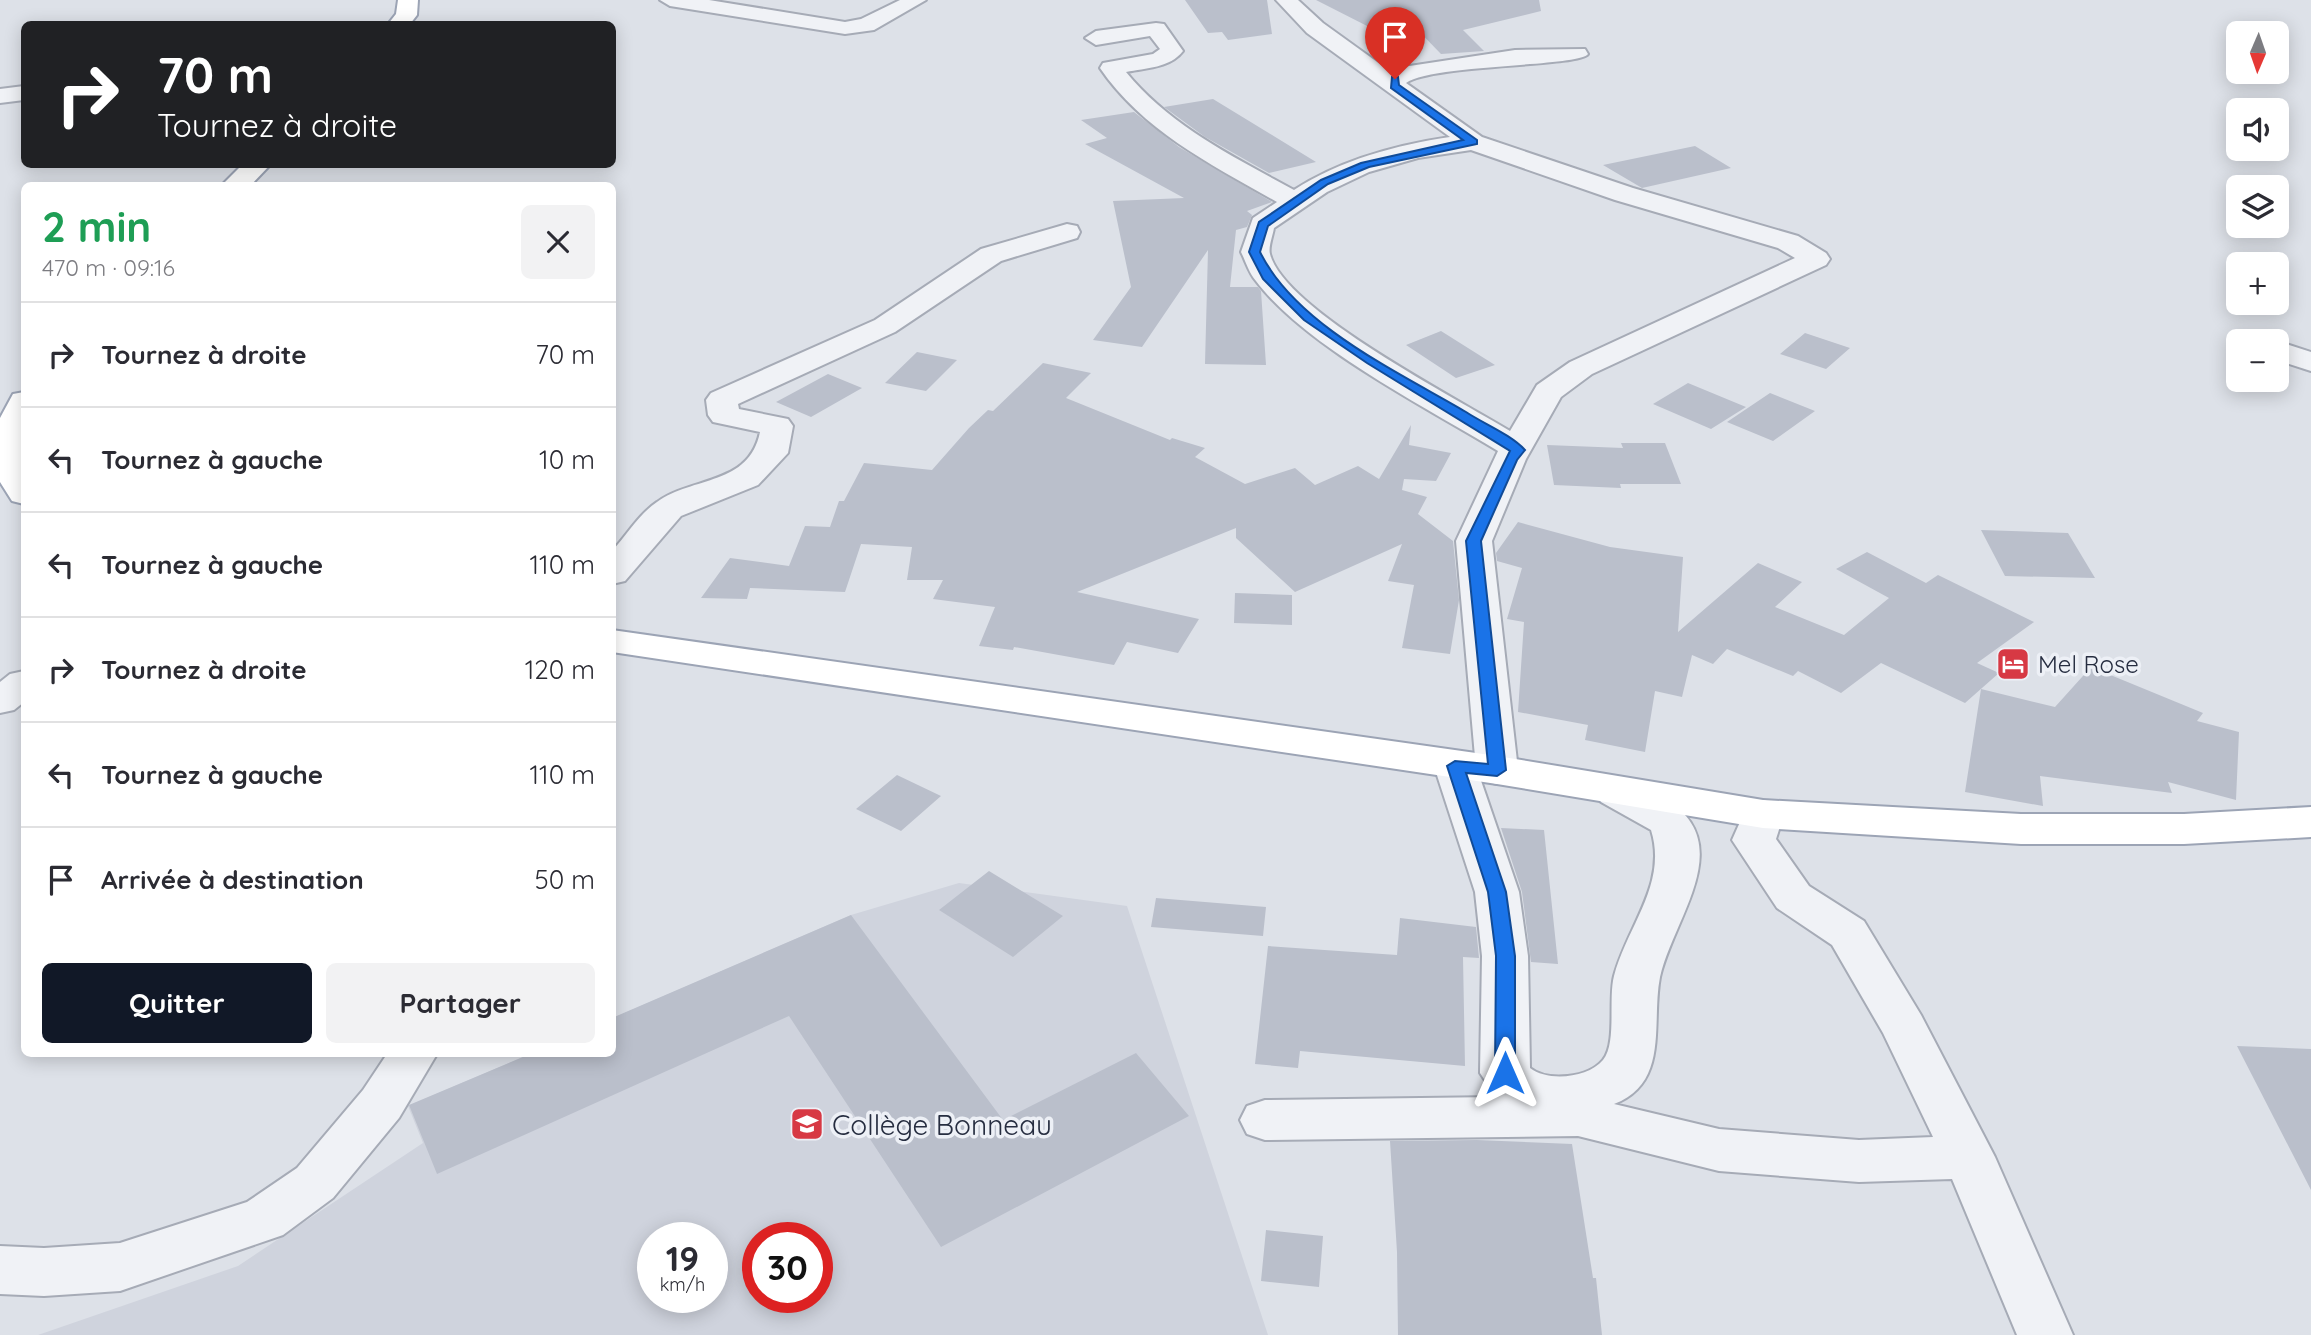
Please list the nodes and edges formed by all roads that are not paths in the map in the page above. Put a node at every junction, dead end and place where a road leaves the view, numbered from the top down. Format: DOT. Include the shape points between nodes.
graph roads {
  1 [pos="408,0"];
  2 [pos="670,0"];
  3 [pos="916,0"];
  4 [pos="1286,0"];
  5 [pos="401,21"];
  6 [pos="1096,38"];
  7 [pos="1577,54"];
  8 [pos="1394,86"];
  9 [pos="21,93"];
  10 [pos="0,96"];
  11 [pos="1473,142"];
  12 [pos="254,168"];
  13 [pos="239,182"];
  14 [pos="1297,203"];
  15 [pos="1067,232"];
  16 [pos="2289,354"];
  17 [pos="2311,362"];
  18 [pos="21,407"];
  19 [pos="1518,450"];
  20 [pos="21,489"];
  21 [pos="616,569"];
  22 [pos="616,642"];
  23 [pos="21,685"];
  24 [pos="0,701"];
  25 [pos="1476,768"];
  26 [pos="1616,792"];
  27 [pos="1763,814"];
  28 [pos="2311,821"];
  29 [pos="411,1057"];
  30 [pos="1265,1120"];
  31 [pos="1969,1157"];
  32 [pos="0,1270"];
  33 [pos="2045,1335"];
  1 -- 5 [label="main road"];
  2 -- 3 [label="street" via="845,28 866,25"];
  4 -- 8 [label="street" via="1315,28"];
  6 -- 14 [label="street" via="1156,29 1172,51 1160,59 1111,68 1125,89 1161,120"];
  7 -- 8 [label="street" via="1515,57 1403,74"];
  8 -- 11 [label="street"];
  9 -- 10 [label="street"];
  11 -- 14 [label="street" via="1365,165 1325,182"];
  11 -- 19 [label="street" via="1636,198 1788,242 1816,260 1562,380 1548,392"];
  12 -- 13 [label="main road"];
  14 -- 19 [label="street" via="1262,224 1255,252 1267,277 1308,318"];
  15 -- 21 [label="street" via="991,256 885,326 722,400 724,415 776,426 772,453 746,478 669,509"];
  16 -- 17 [label="street"];
  18 -- 20 [label="main road" via="9,432 14,477"];
  19 -- 25 [label="street" via="1474,541"];
  22 -- 25 [label="main road"];
  23 -- 24 [label="street"];
  25 -- 26 [label="main road"];
  25 -- 26 [label="street" via="1505,956 1505,1073 1519,1089 1559,1096 1583,1094 1612,1083 1634,1052 1637,978 1678,876 1680,849 1669,822"];
  26 -- 27 [label="main road"];
  27 -- 28 [label="main road" via="2021,829 2183,829"];
  27 -- 31 [label="street" via="1754,840 1793,897 1848,933 1904,1028"];
  29 -- 32 [label="street" via="381,1104 314,1183 264,1219 121,1267"];
  30 -- 31 [label="street" via="1578,1116 1719,1150 1859,1161"];
  31 -- 33 [label="street"];
}
